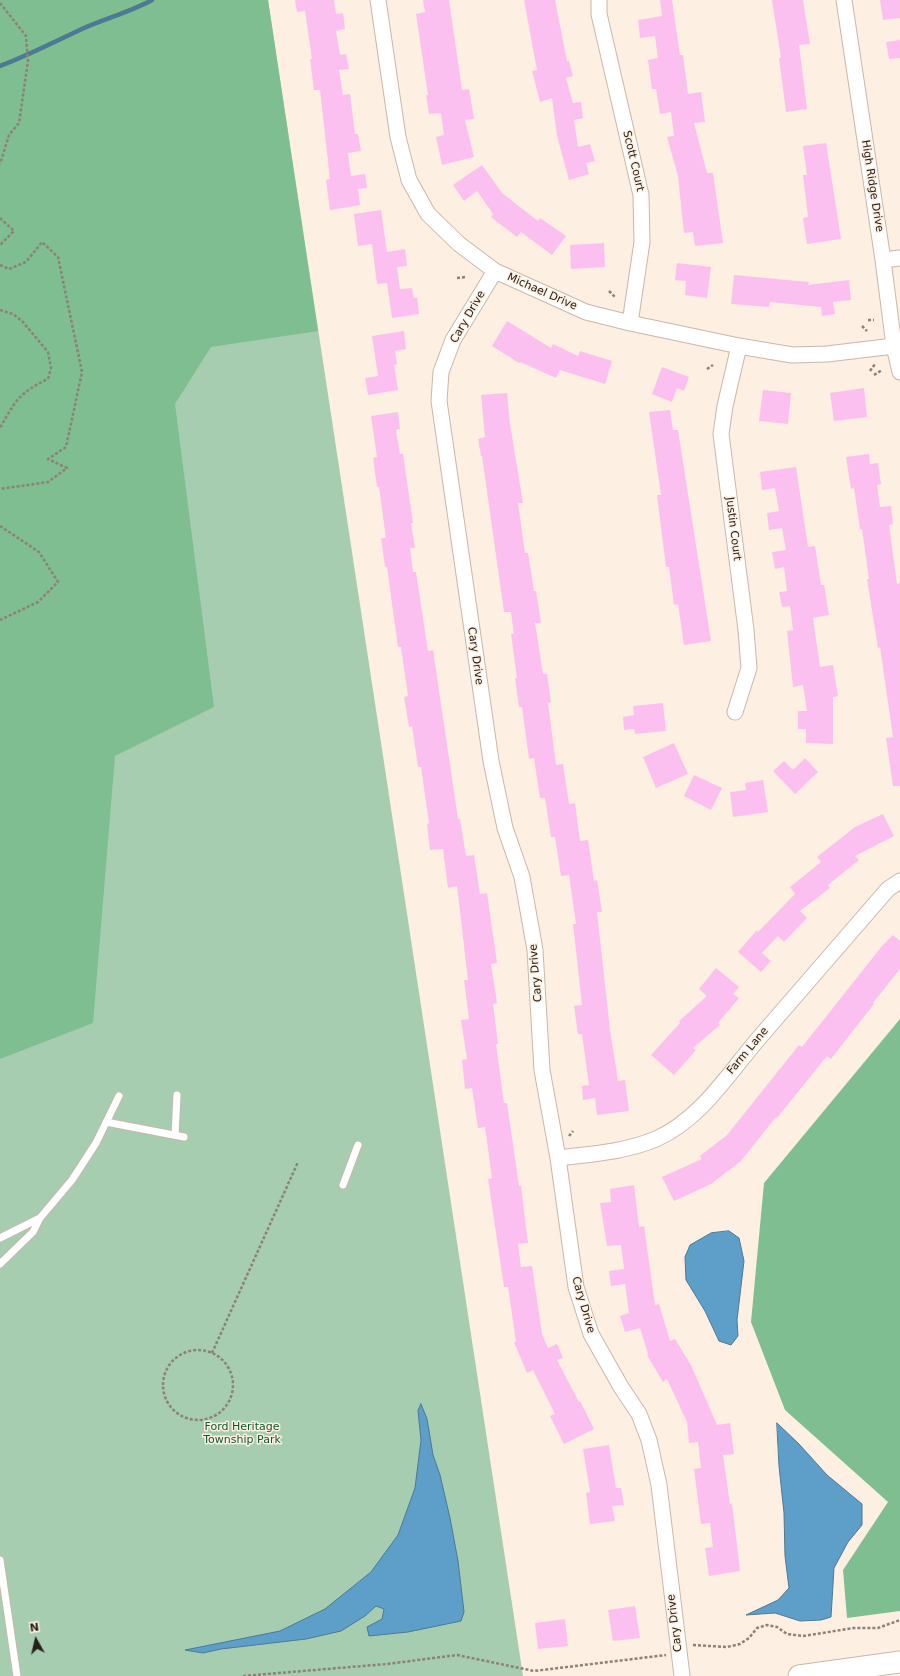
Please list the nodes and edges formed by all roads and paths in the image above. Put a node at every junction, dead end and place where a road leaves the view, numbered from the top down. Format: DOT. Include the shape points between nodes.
graph roads {
  1 [pos="378,0"];
  2 [pos="599,0"];
  3 [pos="844,0"];
  4 [pos="0,3"];
  5 [pos="0,164"];
  6 [pos="0,218"];
  7 [pos="0,245"];
  8 [pos="900,258"];
  9 [pos="883,260"];
  10 [pos="0,265"];
  11 [pos="495,271"];
  12 [pos="466,277"];
  13 [pos="457,278"];
  14 [pos="609,291"];
  15 [pos="615,297"];
  16 [pos="0,310"];
  17 [pos="868,320"];
  18 [pos="874,320"];
  19 [pos="630,323"];
  20 [pos="862,326"];
  21 [pos="867,331"];
  22 [pos="739,346"];
  23 [pos="894,346"];
  24 [pos="875,364"];
  25 [pos="713,365"];
  26 [pos="707,369"];
  27 [pos="882,370"];
  28 [pos="870,371"];
  29 [pos="900,372"];
  30 [pos="874,375"];
  31 [pos="0,428"];
  32 [pos="0,489"];
  33 [pos="0,526"];
  34 [pos="0,620"];
  35 [pos="735,712"];
  36 [pos="900,881"];
  37 [pos="176,1095"];
  38 [pos="119,1096"];
  39 [pos="106,1122"];
  40 [pos="175,1135"];
  41 [pos="184,1137"];
  42 [pos="358,1145"];
  43 [pos="558,1158"];
  44 [pos="298,1162"];
  45 [pos="343,1185"];
  46 [pos="40,1218"];
  47 [pos="0,1238"];
  48 [pos="0,1264"];
  49 [pos="212,1353"];
  50 [pos="0,1563"];
  51 [pos="900,1620"];
  52 [pos="678,1649"];
  53 [pos="900,1662"];
  54 [pos="17,1676"];
  55 [pos="243,1676"];
  56 [pos="682,1676"];
  57 [pos="798,1676"];
  1 -- 11 [label="street, Michael Drive" via="398,136 409,180 428,214 459,244"];
  2 -- 19 [label="street, Scott Court" via="599,14 641,195 642,242"];
  3 -- 9 [label="street, High Ridge Drive"];
  4 -- 5 [label="path" via="26,36 28,61 19,123 9,134"];
  6 -- 7 [label="path" via="14,231"];
  8 -- 9 [label="street"];
  9 -- 23 [label="street, High Ridge Drive"];
  10 -- 32 [label="path" via="9,269 26,262 42,242 58,256 82,372 66,447 48,459 67,468 48,482"];
  11 -- 19 [label="street, Michael Drive" via="586,312"];
  11 -- 43 [label="street, Cary Drive" via="453,340 441,372 439,401 491,761 505,828 522,877 535,950 542,1070"];
  12 -- 13 [label="path"];
  14 -- 15 [label="path"];
  16 -- 31 [label="path" via="14,314 22,321 48,352 51,368 48,379 30,388 13,404"];
  17 -- 18 [label="path"];
  19 -- 22 [label="street, Michael Drive"];
  20 -- 21 [label="path"];
  22 -- 23 [label="street, Michael Drive" via="792,355 827,354"];
  22 -- 35 [label="street, Justin Court" via="725,406 722,434 749,668"];
  23 -- 29 [label="street, High Ridge Drive"];
  24 -- 28 [label="path"];
  25 -- 26 [label="path"];
  27 -- 30 [label="path"];
  33 -- 34 [label="path" via="39,552 58,582 38,602"];
  36 -- 43 [label="street, Farm Lane" via="888,889 709,1099 681,1125 656,1139 620,1150"];
  37 -- 40 [label="lane"];
  38 -- 39 [label="lane"];
  39 -- 40 [label="lane"];
  39 -- 46 [label="lane" via="72,1180"];
  40 -- 41 [label="lane"];
  42 -- 45 [label="lane"];
  43 -- 52 [label="street, Cary Drive" via="576,1288 590,1334 639,1414 649,1440 659,1485"];
  44 -- 49 [label="path"];
  46 -- 47 [label="lane"];
  46 -- 48 [label="lane" via="32,1232"];
  49 -- 49 [label="path" via="226,1364 232,1375 233,1388 230,1399 223,1409 213,1416 202,1420 189,1419 178,1414 164,1396 164,1374 177,1356 198,1350"];
  50 -- 54 [label="lane"];
  51 -- 52 [label="path" via="878,1628 854,1628 803,1636 787,1634 777,1627 767,1625 757,1628 740,1644 727,1647 688,1645"];
  52 -- 55 [label="path" via="666,1655 534,1671 457,1656"];
  52 -- 56 [label="street, Cary Drive"];
  53 -- 57 [label="main road"];
}
